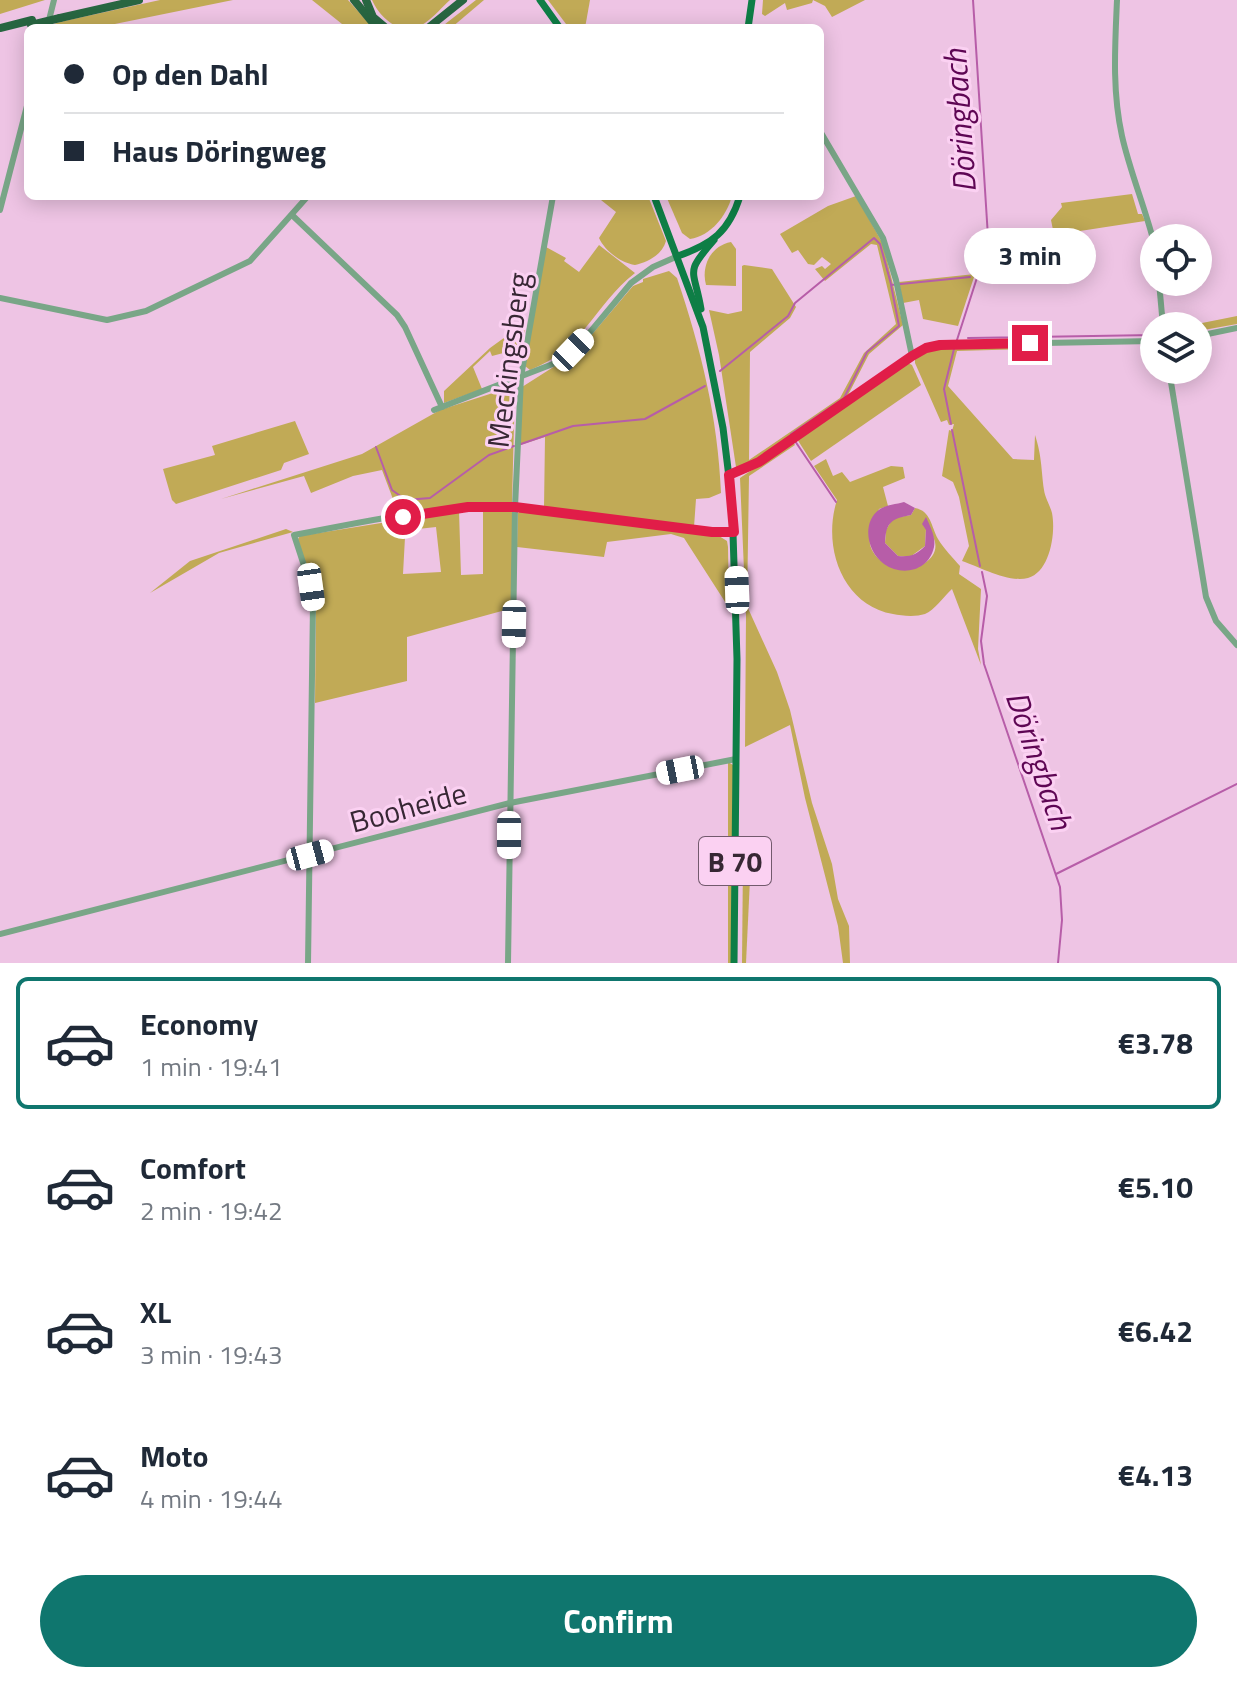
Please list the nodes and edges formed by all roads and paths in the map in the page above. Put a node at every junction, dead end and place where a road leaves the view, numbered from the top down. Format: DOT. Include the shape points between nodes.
graph roads {
  1 [pos="54,0"];
  2 [pos="115,0"];
  3 [pos="139,0"];
  4 [pos="354,0"];
  5 [pos="366,0"];
  6 [pos="466,0"];
  7 [pos="540,0"];
  8 [pos="752,0"];
  9 [pos="1117,0"];
  10 [pos="60,16"];
  11 [pos="27,24"];
  12 [pos="48,24"];
  13 [pos="374,24"];
  14 [pos="381,24"];
  15 [pos="433,24"];
  16 [pos="439,24"];
  17 [pos="557,24"];
  18 [pos="750,24"];
  19 [pos="24,25"];
  20 [pos="0,31"];
  21 [pos="24,117"];
  22 [pos="824,138"];
  23 [pos="305,200"];
  24 [pos="552,200"];
  25 [pos="656,200"];
  26 [pos="738,200"];
  27 [pos="0,210"];
  28 [pos="292,215"];
  29 [pos="1148,224"];
  30 [pos="714,240"];
  31 [pos="678,256"];
  32 [pos="0,298"];
  33 [pos="703,327"];
  34 [pos="1237,328"];
  35 [pos="1212,333"];
  36 [pos="1140,341"];
  37 [pos="912,356"];
  38 [pos="521,377"];
  39 [pos="1171,384"];
  40 [pos="442,407"];
  41 [pos="434,410"];
  42 [pos="729,475"];
  43 [pos="515,507"];
  44 [pos="734,532"];
  45 [pos="1237,645"];
  46 [pos="736,759"];
  47 [pos="510,803"];
  48 [pos="310,855"];
  49 [pos="0,934"];
  50 [pos="308,963"];
  51 [pos="508,963"];
  52 [pos="734,963"];
  1 -- 12 [label="street"];
  2 -- 10 [label="highway"];
  3 -- 10 [label="highway"];
  4 -- 13 [label="highway"];
  5 -- 14 [label="highway"];
  6 -- 15 [label="highway"];
  6 -- 16 [label="highway"];
  7 -- 17 [label="main road"];
  8 -- 18 [label="main road"];
  9 -- 29 [label="street" via="1118,117"];
  10 -- 11 [label="highway, bridge"];
  19 -- 20 [label="highway, bridge"];
  21 -- 27 [label="street"];
  22 -- 37 [label="street" via="885,242"];
  23 -- 28 [label="street"];
  24 -- 38 [label="street, Meckingsberg"];
  25 -- 31 [label="main road, B 70"];
  26 -- 30 [label="main road"];
  28 -- 32 [label="street" via="250,261 146,311 107,320"];
  28 -- 40 [label="street" via="401,321"];
  30 -- 31 [label="main road"];
  30 -- 33 [label="main road" via="692,270"];
  31 -- 33 [label="main road, B 70"];
  31 -- 38 [label="street" via="631,283 566,356"];
  33 -- 42 [label="main road, B 70"];
  34 -- 35 [label="street"];
  36 -- 37 [label="street" via="955,345 926,348"];
  37 -- 42 [label="street" via="759,462"];
  38 -- 40 [label="street"];
  38 -- 43 [label="street, Meckingsberg"];
  39 -- 45 [label="street" via="1206,597 1216,621"];
  40 -- 41 [label="street"];
  42 -- 44 [label="main road, B 70"];
  43 -- 44 [label="street"];
  43 -- 47 [label="street, Meckingsberg"];
  43 -- 48 [label="street" via="468,507 294,535 313,604"];
  44 -- 46 [label="main road, B 70"];
  46 -- 47 [label="street, Booheide"];
  46 -- 52 [label="main road, B 70"];
  47 -- 48 [label="street, Booheide"];
  47 -- 51 [label="street, Meckingsberg"];
  48 -- 49 [label="street, Booheide"];
  48 -- 50 [label="street"];
}
